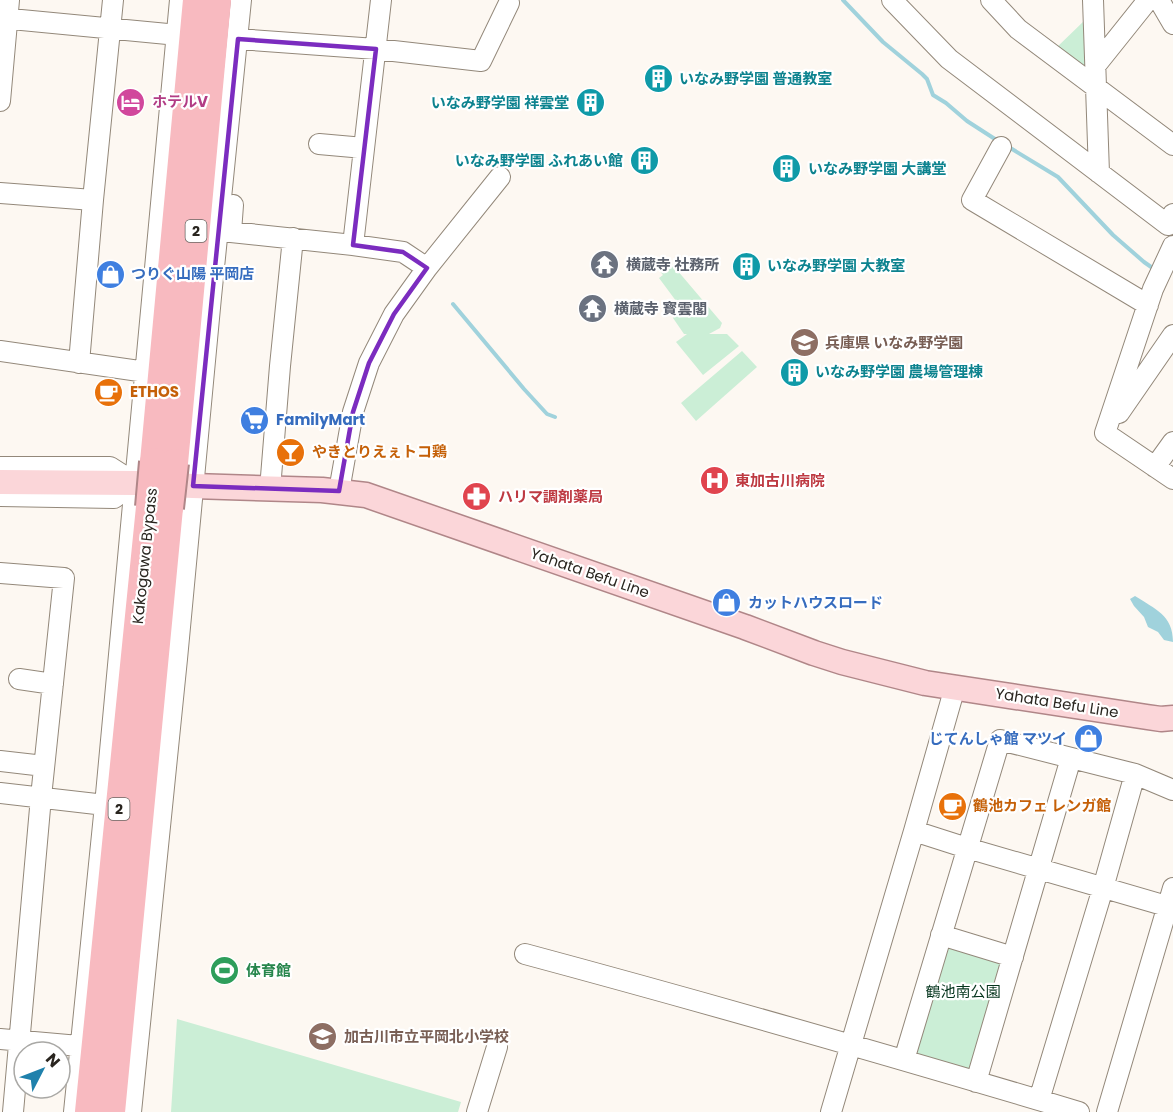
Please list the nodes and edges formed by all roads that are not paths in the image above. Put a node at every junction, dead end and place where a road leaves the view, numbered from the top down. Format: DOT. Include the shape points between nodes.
graph roads {
  1 [pos="113,0"];
  2 [pos="180,0"];
  3 [pos="197,0"];
  4 [pos="217,0"];
  5 [pos="241,0"];
  6 [pos="253,0"];
  7 [pos="381,0"];
  8 [pos="892,0"];
  9 [pos="991,0"];
  10 [pos="1093,0"];
  11 [pos="1148,0"];
  12 [pos="1159,0"];
  13 [pos="509,3"];
  14 [pos="6,12"];
  15 [pos="1173,24"];
  16 [pos="110,30"];
  17 [pos="178,35"];
  18 [pos="244,39"];
  19 [pos="376,49"];
  20 [pos="1096,64"];
  21 [pos="1096,87"];
  22 [pos="0,101"];
  23 [pos="319,144"];
  24 [pos="1173,145"];
  25 [pos="1000,147"];
  26 [pos="364,148"];
  27 [pos="1099,173"];
  28 [pos="500,177"];
  29 [pos="0,193"];
  30 [pos="93,200"];
  31 [pos="1173,214"];
  32 [pos="292,238"];
  33 [pos="353,245"];
  34 [pos="1173,246"];
  35 [pos="427,268"];
  36 [pos="1148,305"];
  37 [pos="1173,335"];
  38 [pos="0,351"];
  39 [pos="79,363"];
  40 [pos="146,372"];
  41 [pos="1105,433"];
  42 [pos="1173,442"];
  43 [pos="0,467"];
  44 [pos="1155,467"];
  45 [pos="1173,479"];
  46 [pos="0,482"];
  47 [pos="156,485"];
  48 [pos="194,486"];
  49 [pos="270,489"];
  50 [pos="339,491"];
  51 [pos="0,496"];
  52 [pos="0,573"];
  53 [pos="19,680"];
  54 [pos="53,684"];
  55 [pos="955,687"];
  56 [pos="1172,719"];
  57 [pos="1071,758"];
  58 [pos="0,761"];
  59 [pos="44,766"];
  60 [pos="1135,774"];
  61 [pos="1173,790"];
  62 [pos="0,793"];
  63 [pos="41,797"];
  64 [pos="105,805"];
  65 [pos="914,831"];
  66 [pos="967,848"];
  67 [pos="1039,869"];
  68 [pos="1103,888"];
  69 [pos="1171,901"];
  70 [pos="941,935"];
  71 [pos="525,954"];
  72 [pos="1013,957"];
  73 [pos="10,1040"];
  74 [pos="851,1044"];
  75 [pos="79,1046"];
  76 [pos="497,1047"];
  77 [pos="904,1060"];
  78 [pos="976,1082"];
  79 [pos="1039,1100"];
  80 [pos="13,1112"];
  81 [pos="74,1112"];
  82 [pos="88,1112"];
  83 [pos="111,1112"];
  84 [pos="131,1112"];
  85 [pos="477,1112"];
  86 [pos="831,1112"];
  87 [pos="1079,1112"];
  88 [pos="1107,1112"];
  1 -- 16 [label="street"];
  2 -- 17 [label="street"];
  3 -- 47 [label="highway, Kakogawa Bypass / 2"];
  4 -- 47 [label="highway, Kakogawa Bypass / 2"];
  5 -- 18 [label="street"];
  6 -- 18 [label="street"];
  7 -- 19 [label="street"];
  8 -- 27 [label="street" via="949,59"];
  9 -- 21 [label="street" via="1018,29"];
  10 -- 20 [label="street"];
  11 -- 20 [label="street"];
  12 -- 15 [label="street"];
  13 -- 19 [label="street" via="481,61"];
  14 -- 16 [label="street"];
  14 -- 22 [label="street"];
  16 -- 17 [label="street"];
  16 -- 30 [label="street"];
  17 -- 40 [label="street"];
  18 -- 19 [label="street"];
  18 -- 32 [label="street" via="243,101 231,232"];
  18 -- 48 [label="street" via="211,297"];
  19 -- 26 [label="street"];
  20 -- 21 [label="street"];
  21 -- 24 [label="street"];
  21 -- 27 [label="street"];
  23 -- 26 [label="street"];
  25 -- 36 [label="street" via="972,201"];
  26 -- 33 [label="street"];
  27 -- 31 [label="street" via="1168,225"];
  28 -- 35 [label="street"];
  29 -- 30 [label="street"];
  30 -- 39 [label="street"];
  32 -- 33 [label="street"];
  32 -- 49 [label="street"];
  33 -- 35 [label="street" via="403,252"];
  34 -- 36 [label="street"];
  35 -- 50 [label="street" via="394,314 369,363 353,412"];
  36 -- 41 [label="street"];
  37 -- 41 [label="street"];
  38 -- 39 [label="street"];
  39 -- 40 [label="street"];
  40 -- 47 [label="street"];
  41 -- 44 [label="street"];
  42 -- 44 [label="street"];
  43 -- 47 [label="street" via="110,467"];
  44 -- 45 [label="street"];
  46 -- 47 [label="main road, Yahata Befu Line"];
  47 -- 48 [label="main road, Yahata Befu Line"];
  47 -- 51 [label="street" via="114,498"];
  47 -- 64 [label="street"];
  47 -- 82 [label="highway, Kakogawa Bypass / 2"];
  47 -- 83 [label="highway, Kakogawa Bypass / 2"];
  48 -- 49 [label="main road, Yahata Befu Line"];
  48 -- 84 [label="street"];
  49 -- 50 [label="main road, Yahata Befu Line"];
  50 -- 55 [label="main road, Yahata Befu Line" via="385,501 842,662"];
  52 -- 54 [label="street" via="64,578"];
  53 -- 54 [label="street"];
  54 -- 59 [label="street" via="40,722"];
  55 -- 56 [label="main road, Yahata Befu Line"];
  55 -- 65 [label="street"];
  57 -- 60 [label="street"];
  57 -- 66 [label="street" via="1000,740"];
  57 -- 67 [label="street"];
  58 -- 59 [label="street"];
  59 -- 63 [label="street"];
  60 -- 61 [label="street"];
  60 -- 68 [label="street"];
  62 -- 63 [label="street"];
  63 -- 64 [label="street"];
  63 -- 73 [label="street"];
  64 -- 75 [label="street"];
  65 -- 66 [label="street"];
  65 -- 74 [label="street"];
  66 -- 67 [label="street"];
  66 -- 70 [label="street"];
  67 -- 68 [label="street"];
  67 -- 72 [label="street"];
  68 -- 69 [label="street"];
  68 -- 79 [label="street"];
  69 -- 88 [label="street"];
  70 -- 72 [label="street"];
  70 -- 77 [label="street"];
  71 -- 74 [label="street"];
  72 -- 78 [label="street"];
  73 -- 75 [label="street"];
  73 -- 80 [label="street"];
  74 -- 77 [label="street"];
  74 -- 86 [label="street"];
  75 -- 81 [label="street"];
  76 -- 85 [label="street"];
  77 -- 78 [label="street"];
  78 -- 79 [label="street"];
  79 -- 87 [label="street"];
}
